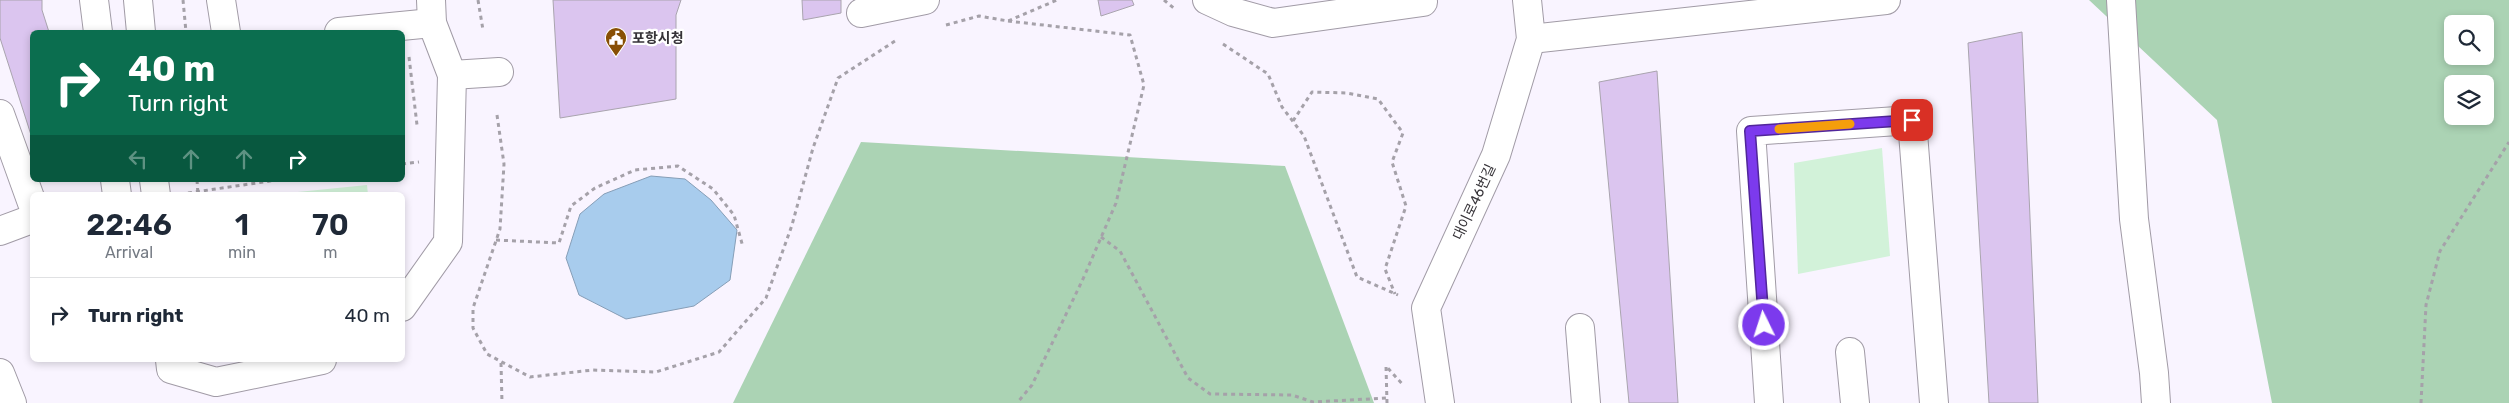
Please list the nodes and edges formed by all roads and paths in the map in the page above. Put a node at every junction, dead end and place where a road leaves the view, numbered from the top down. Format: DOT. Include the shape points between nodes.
graph roads {
  1 [pos="94,0"];
  2 [pos="138,0"];
  3 [pos="183,0"];
  4 [pos="222,0"];
  5 [pos="478,0"];
  6 [pos="925,0"];
  7 [pos="1057,0"];
  8 [pos="1164,0"];
  9 [pos="1207,0"];
  10 [pos="1422,0"];
  11 [pos="1527,0"];
  12 [pos="1886,0"];
  13 [pos="2121,0"];
  14 [pos="432,11"];
  15 [pos="861,13"];
  16 [pos="1179,13"];
  17 [pos="1008,21"];
  18 [pos="943,26"];
  19 [pos="98,30"];
  20 [pos="141,30"];
  21 [pos="186,30"];
  22 [pos="226,30"];
  23 [pos="360,30"];
  24 [pos="483,30"];
  25 [pos="899,38"];
  26 [pos="1531,39"];
  27 [pos="1219,42"];
  28 [pos="499,72"];
  29 [pos="452,74"];
  30 [pos="0,114"];
  31 [pos="497,115"];
  32 [pos="1293,121"];
  33 [pos="2509,142"];
  34 [pos="265,182"];
  35 [pos="204,192"];
  36 [pos="30,197"];
  37 [pos="30,220"];
  38 [pos="0,231"];
  39 [pos="1101,237"];
  40 [pos="496,240"];
  41 [pos="743,247"];
  42 [pos="1395,294"];
  43 [pos="405,303"];
  44 [pos="1426,308"];
  45 [pos="1580,328"];
  46 [pos="1850,352"];
  47 [pos="170,362"];
  48 [pos="312,362"];
  49 [pos="501,362"];
  50 [pos="0,373"];
  51 [pos="1406,388"];
  52 [pos="1387,398"];
  53 [pos="12,403"];
  54 [pos="502,403"];
  55 [pos="1017,403"];
  56 [pos="1387,403"];
  57 [pos="1440,403"];
  58 [pos="1586,403"];
  59 [pos="1769,403"];
  60 [pos="1855,403"];
  61 [pos="1934,403"];
  62 [pos="2156,403"];
  63 [pos="2421,403"];
  1 -- 19 [label="street"];
  2 -- 20 [label="street"];
  3 -- 21 [label="path"];
  4 -- 22 [label="street"];
  5 -- 24 [label="path"];
  6 -- 15 [label="street"];
  7 -- 17 [label="path"];
  8 -- 16 [label="path"];
  9 -- 10 [label="street" via="1273,23"];
  11 -- 26 [label="street, 대이로46번길"];
  12 -- 26 [label="street"];
  13 -- 62 [label="street" via="2134,219"];
  14 -- 23 [label="street"];
  14 -- 29 [label="street"];
  17 -- 18 [label="path" via="979,16"];
  17 -- 39 [label="path" via="1130,35 1144,85 1116,203"];
  25 -- 49 [label="path" via="838,78 766,298 719,352 656,372 593,370 530,377"];
  26 -- 44 [label="street, 대이로46번길" via="1496,155"];
  27 -- 32 [label="path" via="1268,74 1282,107"];
  28 -- 29 [label="street"];
  29 -- 43 [label="street" via="448,242"];
  30 -- 36 [label="street"];
  31 -- 40 [label="path" via="504,164 500,229"];
  32 -- 42 [label="path" via="1304,136 1357,277"];
  32 -- 42 [label="path" via="1312,92 1347,93 1378,100 1403,133 1392,162 1406,206 1385,269"];
  33 -- 63 [label="path" via="2440,251 2426,305"];
  34 -- 35 [label="path"];
  37 -- 38 [label="street"];
  39 -- 52 [label="path" via="1120,251 1188,378 1210,394 1292,394 1313,402"];
  39 -- 55 [label="path" via="1032,385"];
  40 -- 41 [label="path" via="559,243 571,206 594,188 635,170 678,166 713,189 729,208"];
  40 -- 49 [label="path" via="472,308 473,328 487,354"];
  42 -- 44 [label="path"];
  44 -- 57 [label="street"];
  45 -- 58 [label="street"];
  46 -- 60 [label="street"];
  47 -- 48 [label="street" via="171,369 216,382"];
  49 -- 54 [label="path"];
  50 -- 53 [label="street"];
  51 -- 52 [label="path" via="1386,366"];
  52 -- 56 [label="path"];
  59 -- 61 [label="street" via="1750,131 1912,120"];
}
